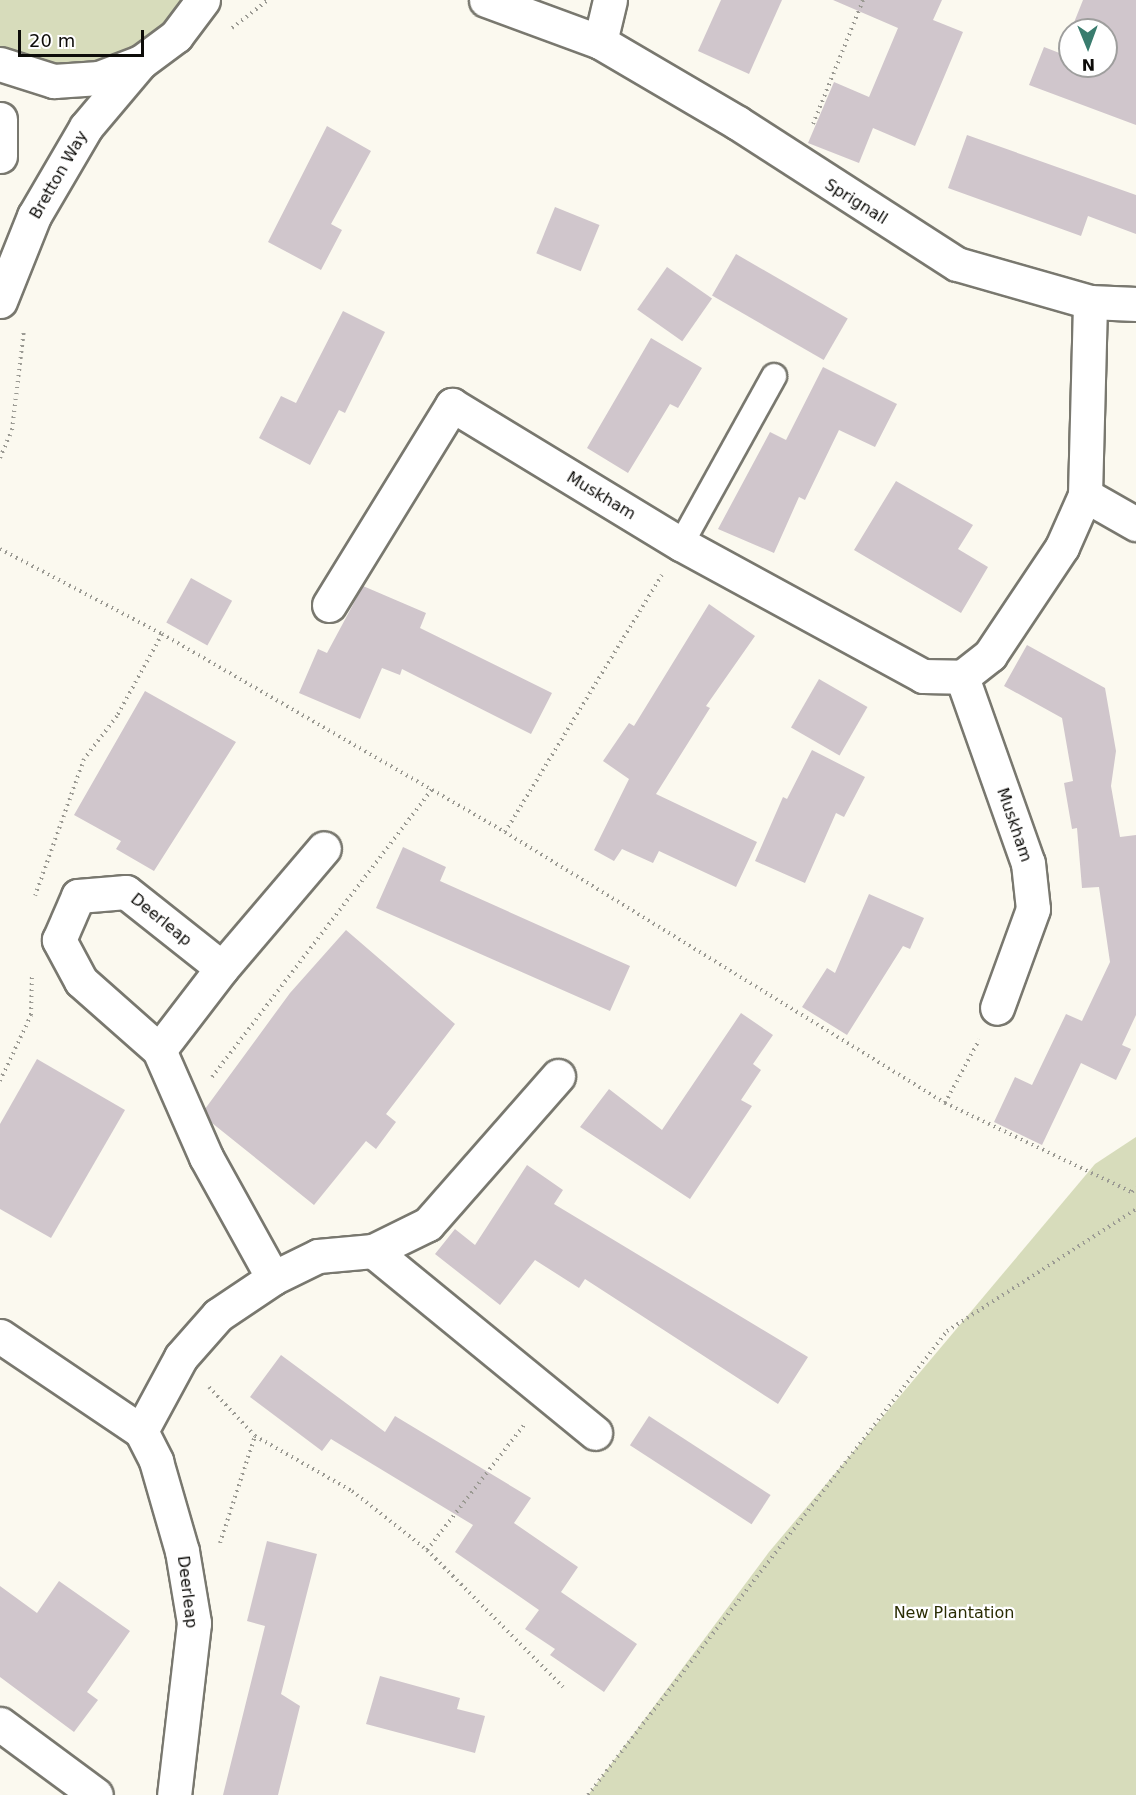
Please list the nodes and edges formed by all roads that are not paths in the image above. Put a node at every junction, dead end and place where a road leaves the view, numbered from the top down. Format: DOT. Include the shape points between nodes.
graph roads {
  1 [pos="486,0"];
  2 [pos="610,0"];
  3 [pos="204,1"];
  4 [pos="600,42"];
  5 [pos="141,62"];
  6 [pos="0,64"];
  7 [pos="0,119"];
  8 [pos="0,156"];
  9 [pos="0,301"];
  10 [pos="1090,302"];
  11 [pos="1136,304"];
  12 [pos="774,376"];
  13 [pos="1085,495"];
  14 [pos="1136,524"];
  15 [pos="681,544"];
  16 [pos="329,605"];
  17 [pos="962,677"];
  18 [pos="324,848"];
  19 [pos="222,968"];
  20 [pos="997,1008"];
  21 [pos="159,1050"];
  22 [pos="558,1076"];
  23 [pos="374,1251"];
  24 [pos="273,1278"];
  25 [pos="0,1336"];
  26 [pos="141,1431"];
  27 [pos="595,1433"];
  28 [pos="0,1724"];
  29 [pos="96,1795"];
  30 [pos="174,1795"];
  1 -- 4 [label="street, Sprignall"];
  2 -- 4 [label="street"];
  3 -- 5 [label="street" via="176,36"];
  4 -- 10 [label="street, Sprignall" via="957,264"];
  5 -- 6 [label="street" via="99,78 54,81"];
  5 -- 9 [label="street, Bretton Way" via="86,127 34,216"];
  7 -- 8 [label="street"];
  10 -- 11 [label="street, Sprignall"];
  10 -- 13 [label="street"];
  12 -- 15 [label="lane"];
  13 -- 14 [label="street"];
  13 -- 17 [label="street" via="1062,547 990,655"];
  15 -- 16 [label="street, Muskham" via="452,405"];
  15 -- 17 [label="street, Muskham" via="924,676"];
  17 -- 20 [label="street, Muskham" via="1028,863 1034,909"];
  18 -- 19 [label="street"];
  19 -- 21 [label="street"];
  19 -- 21 [label="street, Deerleap" via="126,892 78,896 59,940 81,981"];
  21 -- 24 [label="street, Deerleap" via="186,1111"];
  22 -- 23 [label="street" via="428,1224"];
  23 -- 24 [label="street" via="318,1256"];
  23 -- 27 [label="street"];
  24 -- 26 [label="street" via="218,1315 181,1357"];
  25 -- 26 [label="street"];
  26 -- 30 [label="street, Deerleap" via="167,1491 194,1623"];
  28 -- 29 [label="street"];
}
